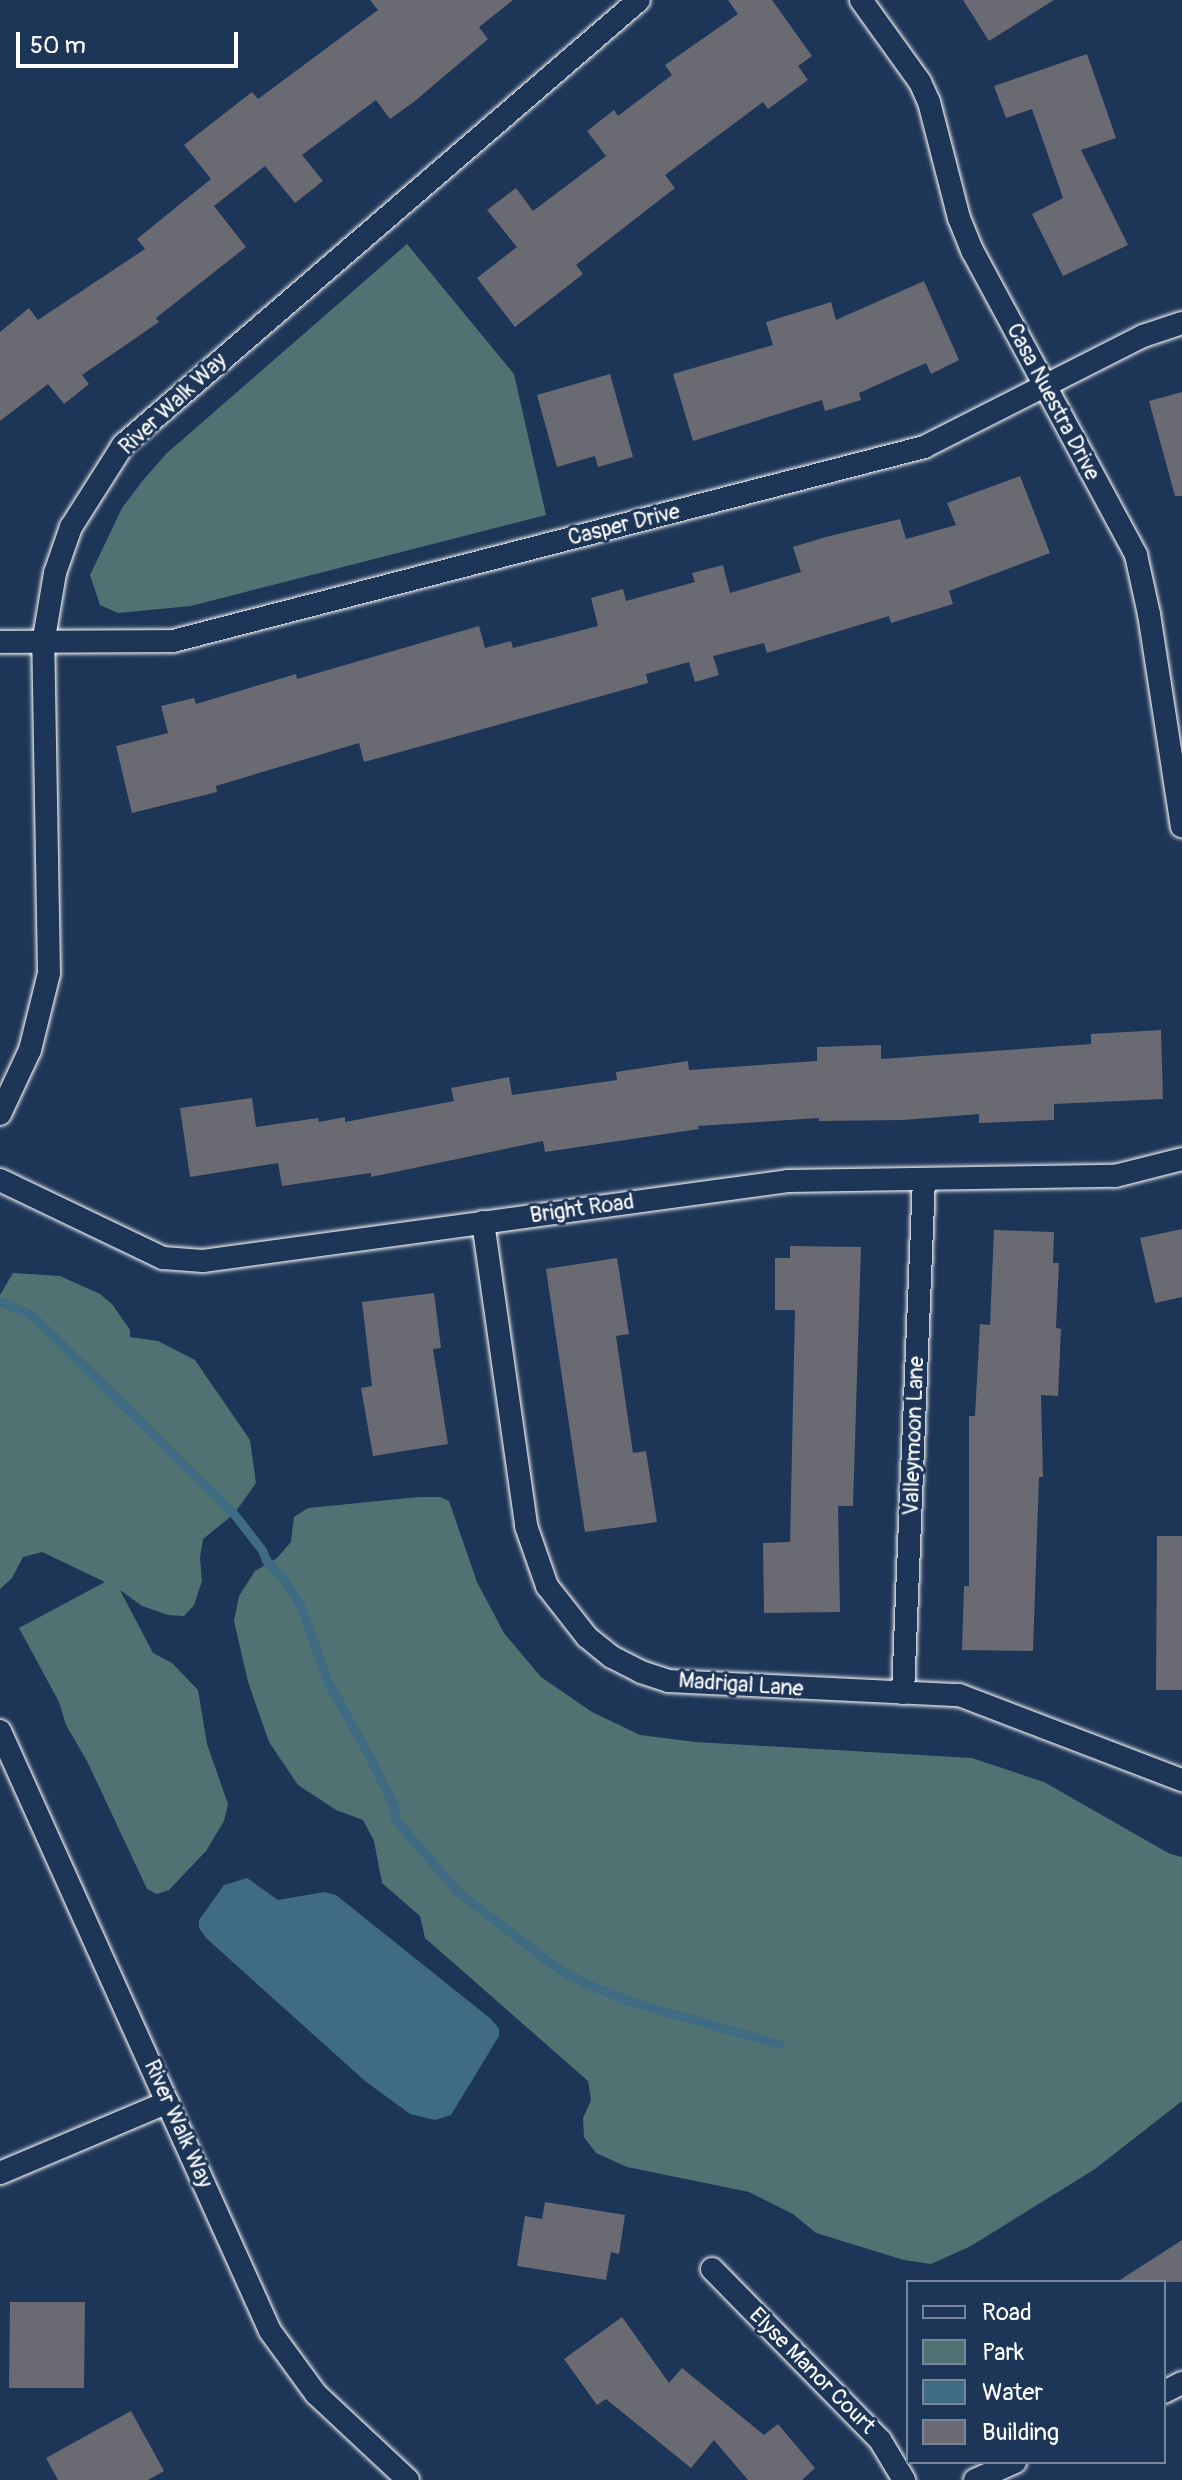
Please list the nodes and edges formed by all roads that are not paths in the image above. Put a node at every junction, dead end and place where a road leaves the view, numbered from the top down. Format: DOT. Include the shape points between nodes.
graph roads {
  1 [pos="639,0"];
  2 [pos="861,0"];
  3 [pos="1182,323"];
  4 [pos="1044,386"];
  5 [pos="0,642"];
  6 [pos="43,644"];
  7 [pos="1182,826"];
  8 [pos="0,1114"];
  9 [pos="1182,1159"];
  10 [pos="924,1179"];
  11 [pos="0,1180"];
  12 [pos="483,1222"];
  13 [pos="903,1693"];
  14 [pos="0,1731"];
  15 [pos="1182,1780"];
  16 [pos="168,2102"];
  17 [pos="0,2173"];
  18 [pos="712,2269"];
  19 [pos="1011,2464"];
  20 [pos="408,2480"];
  21 [pos="904,2480"];
  22 [pos="975,2480"];
  1 -- 6 [label="street, River Walk Way" via="123,445 71,527 55,573"];
  2 -- 4 [label="street, Casa Nuestra Drive" via="920,82 959,218"];
  3 -- 4 [label="street, Casper Drive" via="1143,336"];
  4 -- 6 [label="street, Casper Drive" via="924,447 645,520 173,641"];
  4 -- 7 [label="street, Casa Nuestra Drive" via="1136,555"];
  5 -- 6 [label="street, Casper Drive"];
  6 -- 8 [label="street, River Walk Way" via="49,973 30,1050"];
  9 -- 10 [label="street, Bright Road" via="1115,1176"];
  10 -- 12 [label="street, Bright Road" via="788,1181"];
  10 -- 13 [label="street, Valleymoon Lane"];
  11 -- 12 [label="street, Bright Road" via="163,1258 203,1261"];
  12 -- 13 [label="street, Madrigal Lane" via="526,1526 547,1586 576,1625 612,1657 669,1681"];
  13 -- 15 [label="street, Madrigal Lane" via="959,1695"];
  14 -- 16 [label="street, River Walk Way"];
  16 -- 17 [label="street"];
  16 -- 20 [label="street, River Walk Way" via="270,2331 316,2394"];
  18 -- 21 [label="street, Elyse Manor Court" via="880,2440"];
  19 -- 22 [label="street"];
}
